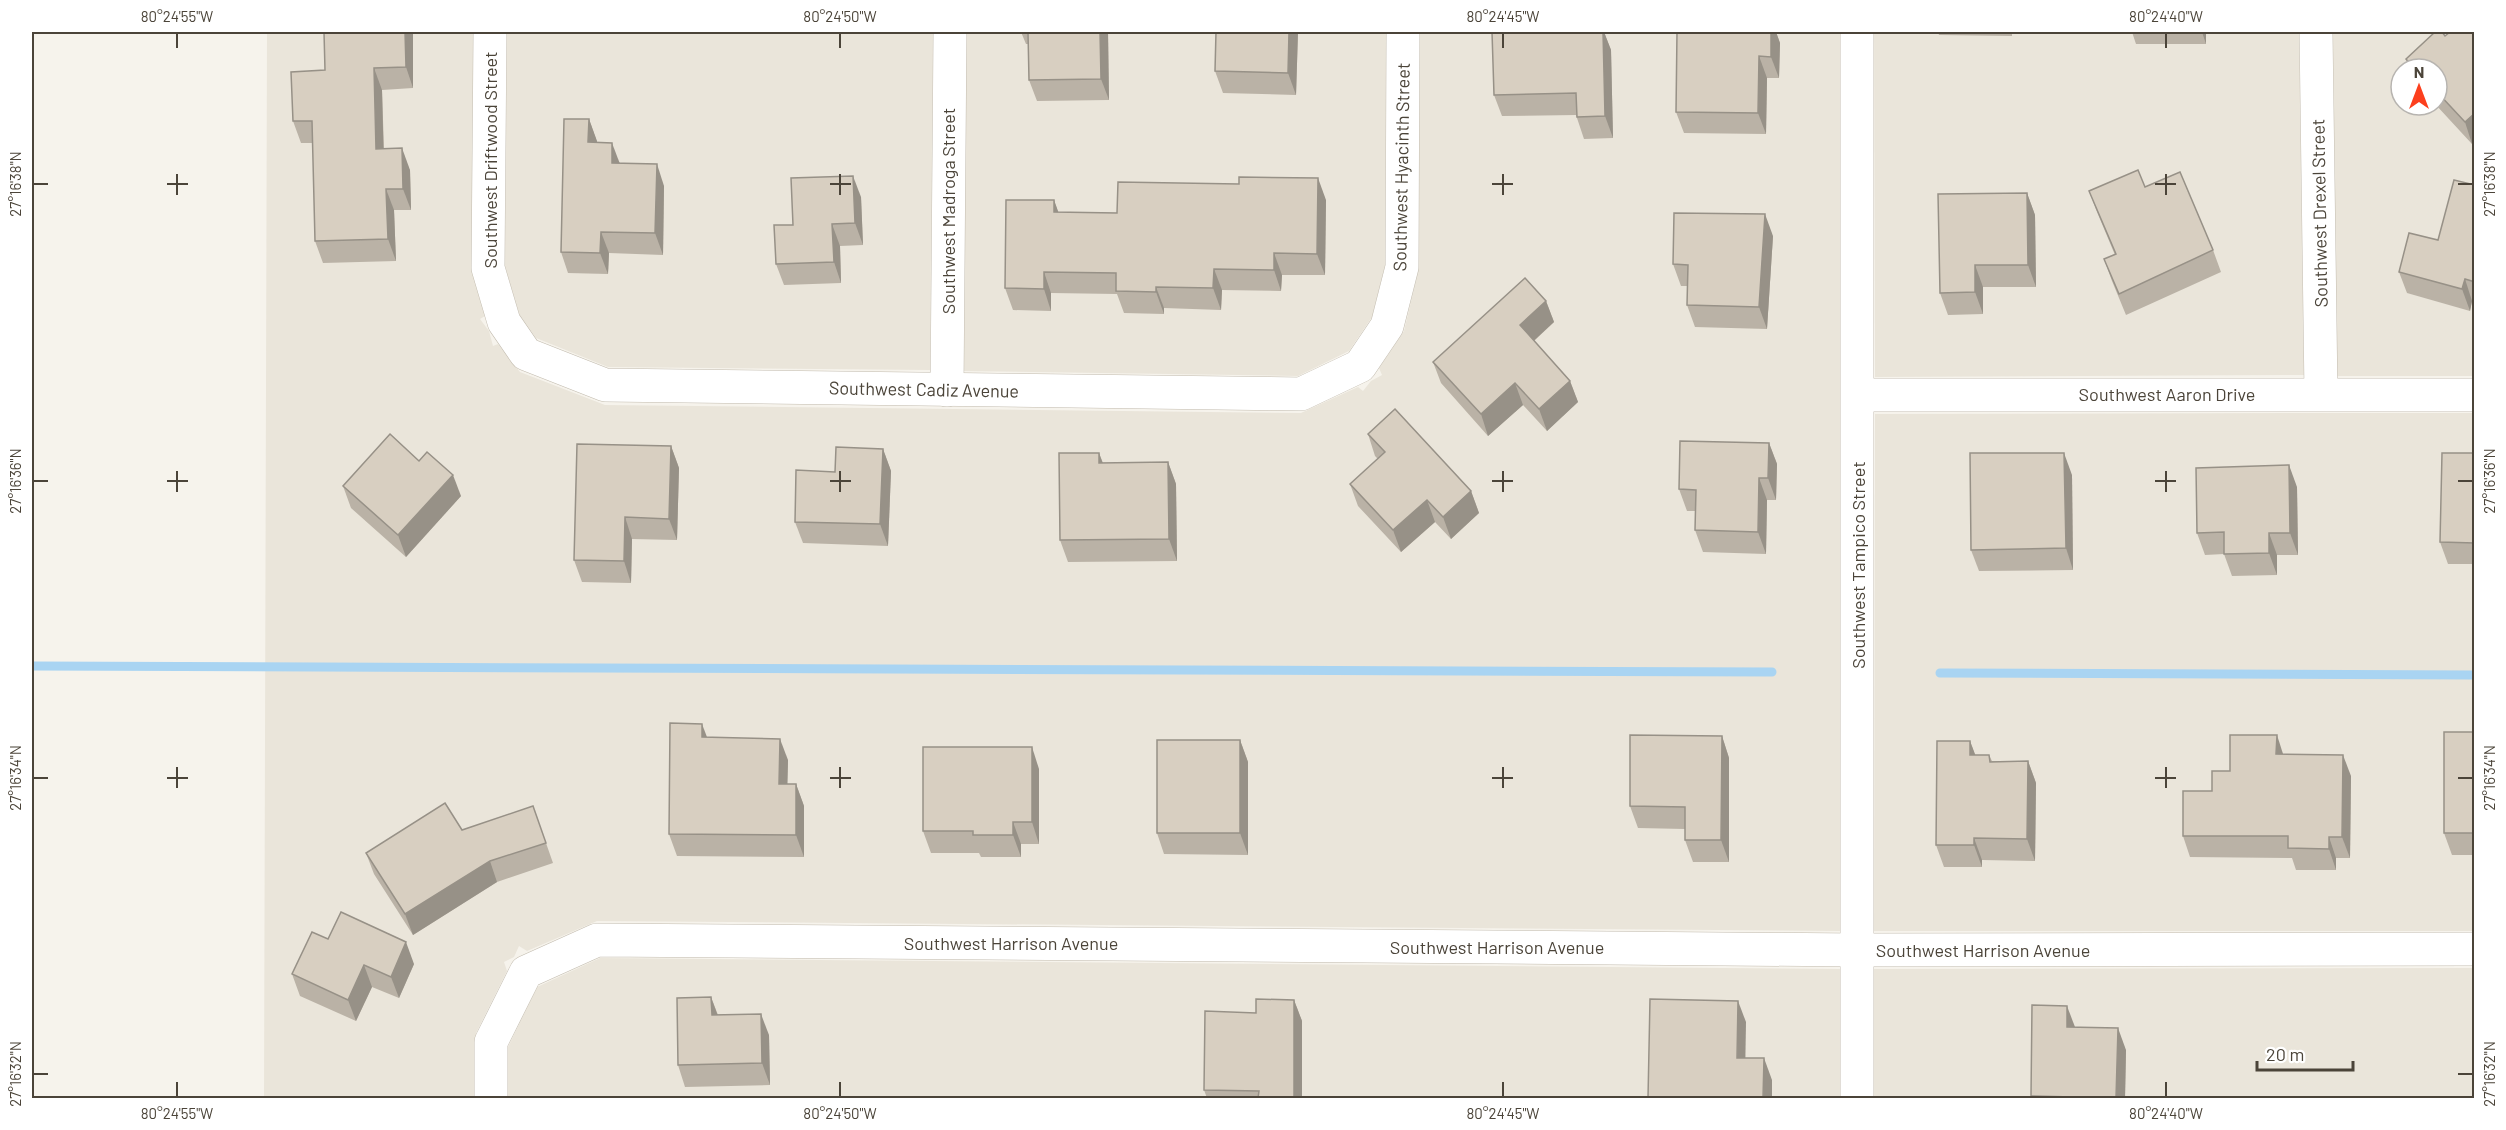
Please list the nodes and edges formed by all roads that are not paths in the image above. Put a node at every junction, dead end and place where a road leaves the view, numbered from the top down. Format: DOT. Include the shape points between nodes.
graph roads {
  1 [pos="490,32"];
  2 [pos="950,32"];
  3 [pos="1403,32"];
  4 [pos="1857,32"];
  5 [pos="2316,32"];
  6 [pos="504,322"];
  7 [pos="1360,366"];
  8 [pos="947,390"];
  9 [pos="2321,394"];
  10 [pos="2475,395"];
  11 [pos="1859,396"];
  12 [pos="2475,949"];
  13 [pos="1857,950"];
  14 [pos="491,1098"];
  15 [pos="1857,1098"];
  1 -- 6 [label="street, Southwest Driftwood Street" via="488,268"];
  2 -- 8 [label="street, Southwest Madroga Street"];
  3 -- 7 [label="street, Southwest Hyacinth Street" via="1402,267 1387,326"];
  4 -- 11 [label="street, Southwest Tampico Street"];
  5 -- 9 [label="street, Southwest Drexel Street"];
  6 -- 8 [label="street, Southwest Cadiz Avenue" via="526,354 605,385"];
  7 -- 8 [label="street, Southwest Cadiz Avenue" via="1301,394"];
  9 -- 10 [label="street, Southwest Aaron Drive"];
  9 -- 11 [label="street, Southwest Aaron Drive"];
  11 -- 13 [label="street, Southwest Tampico Street"];
  12 -- 13 [label="street, Southwest Harrison Avenue"];
  13 -- 14 [label="street, Southwest Harrison Avenue" via="597,940 526,972 491,1042"];
  13 -- 15 [label="street, Southwest Tampico Street"];
}
